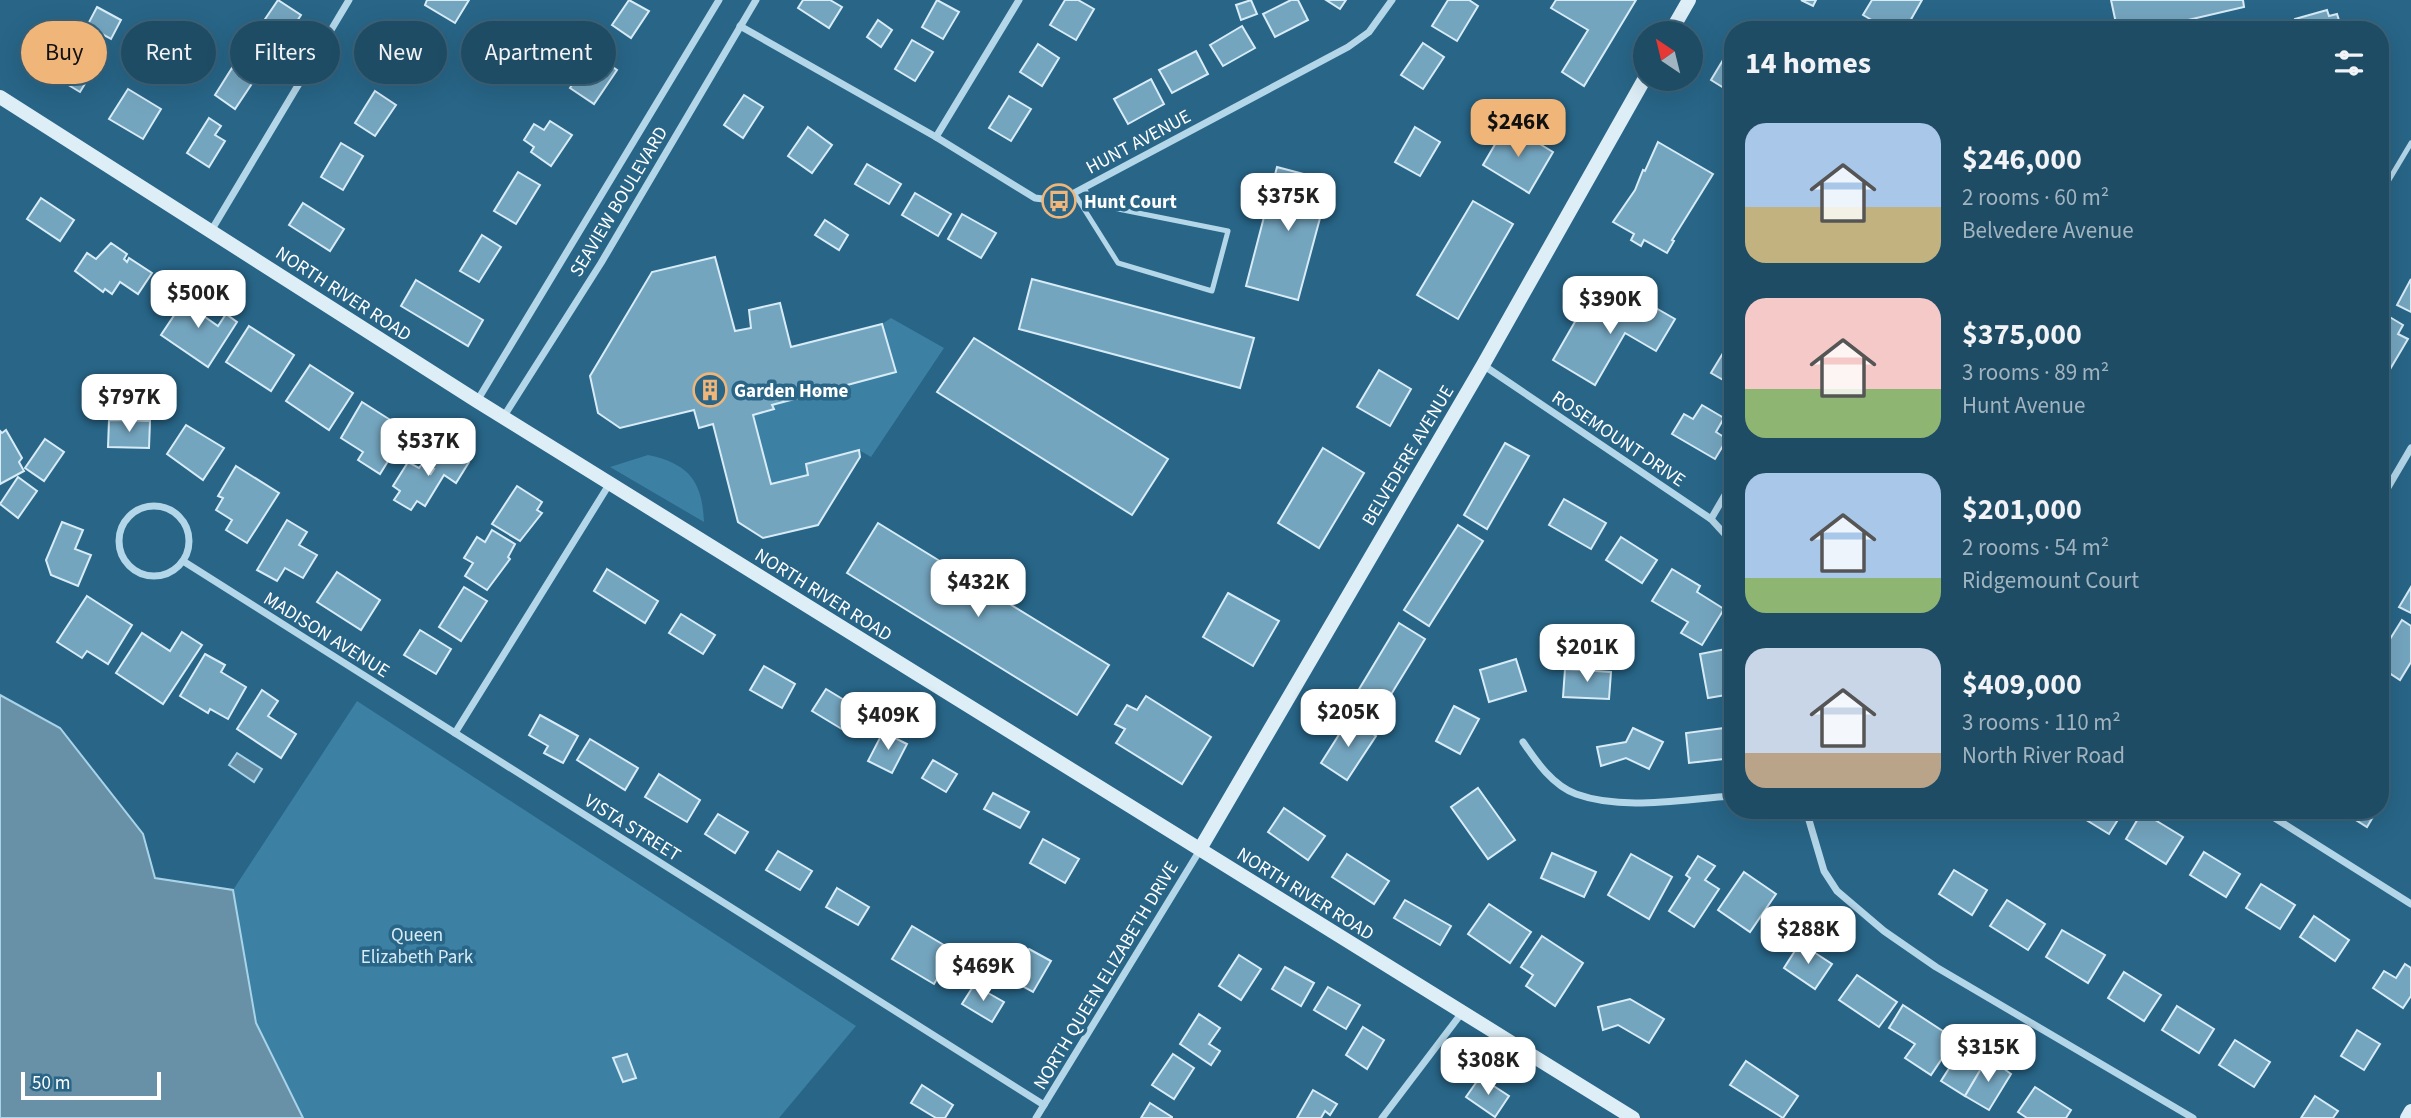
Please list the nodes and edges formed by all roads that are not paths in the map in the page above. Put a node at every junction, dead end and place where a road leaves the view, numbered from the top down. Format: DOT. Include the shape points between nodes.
graph roads {
  1 [pos="349,0"];
  2 [pos="719,0"];
  3 [pos="756,0"];
  4 [pos="1019,0"];
  5 [pos="1392,0"];
  6 [pos="1689,0"];
  7 [pos="1677,21"];
  8 [pos="740,26"];
  9 [pos="1638,91"];
  10 [pos="0,97"];
  11 [pos="936,137"];
  12 [pos="2411,143"];
  13 [pos="2389,180"];
  14 [pos="1084,188"];
  15 [pos="1074,193"];
  16 [pos="211,231"];
  17 [pos="1483,365"];
  18 [pos="477,401"];
  19 [pos="504,416"];
  20 [pos="2411,448"];
  21 [pos="610,482"];
  22 [pos="2389,486"];
  23 [pos="1724,497"];
  24 [pos="1711,519"];
  25 [pos="1724,533"];
  26 [pos="183,561"];
  27 [pos="455,733"];
  28 [pos="1522,742"];
  29 [pos="1724,796"];
  30 [pos="1809,819"];
  31 [pos="2276,819"];
  32 [pos="1200,849"];
  33 [pos="2411,904"];
  34 [pos="1461,1014"];
  35 [pos="1044,1105"];
  36 [pos="2411,1111"];
  37 [pos="1037,1118"];
  38 [pos="1382,1118"];
  39 [pos="1633,1118"];
  40 [pos="2193,1118"];
  41 [pos="2407,1118"];
  1 -- 16 [label="street"];
  2 -- 18 [label="street, SEAVIEW BOULEVARD"];
  3 -- 8 [label="street, SEAVIEW BOULEVARD"];
  4 -- 11 [label="street"];
  5 -- 14 [label="street, HUNT AVENUE" via="1369,32 1349,47"];
  6 -- 7 [label="main road"];
  8 -- 11 [label="street, HUNT AVENUE"];
  8 -- 19 [label="street, SEAVIEW BOULEVARD" via="601,263"];
  9 -- 17 [label="main road, BELVEDERE AVENUE"];
  10 -- 16 [label="main road, NORTH RIVER ROAD"];
  11 -- 15 [label="street, HUNT AVENUE" via="1035,198 1059,201"];
  12 -- 13 [label="lane"];
  14 -- 15 [label="street, HUNT AVENUE"];
  14 -- 15 [label="lane" via="1093,204 1228,231 1212,291 1118,263"];
  16 -- 18 [label="main road, NORTH RIVER ROAD"];
  17 -- 24 [label="street, ROSEMOUNT DRIVE"];
  17 -- 32 [label="main road, BELVEDERE AVENUE"];
  18 -- 19 [label="main road, NORTH RIVER ROAD"];
  19 -- 21 [label="main road, NORTH RIVER ROAD"];
  20 -- 22 [label="street"];
  21 -- 27 [label="street"];
  21 -- 32 [label="main road, NORTH RIVER ROAD"];
  23 -- 24 [label="street"];
  24 -- 25 [label="street, ROSEMOUNT DRIVE"];
  26 -- 26 [label="street" via="188,550 187,528 172,510 161,506 138,509 122,526 118,537 123,560 141,575 165,575"];
  26 -- 27 [label="street, MADISON AVENUE"];
  27 -- 35 [label="street, VISTA STREET"];
  28 -- 29 [label="street" via="1543,771 1574,793 1626,802"];
  30 -- 40 [label="street" via="1824,871 1837,891 1884,931 1936,967"];
  31 -- 33 [label="street"];
  32 -- 34 [label="main road, NORTH RIVER ROAD"];
  32 -- 35 [label="street, NORTH QUEEN ELIZABETH DRIVE"];
  34 -- 38 [label="street"];
  34 -- 39 [label="main road, NORTH RIVER ROAD"];
  35 -- 37 [label="street, NORTH QUEEN ELIZABETH DRIVE"];
  36 -- 41 [label="main road"];
}
